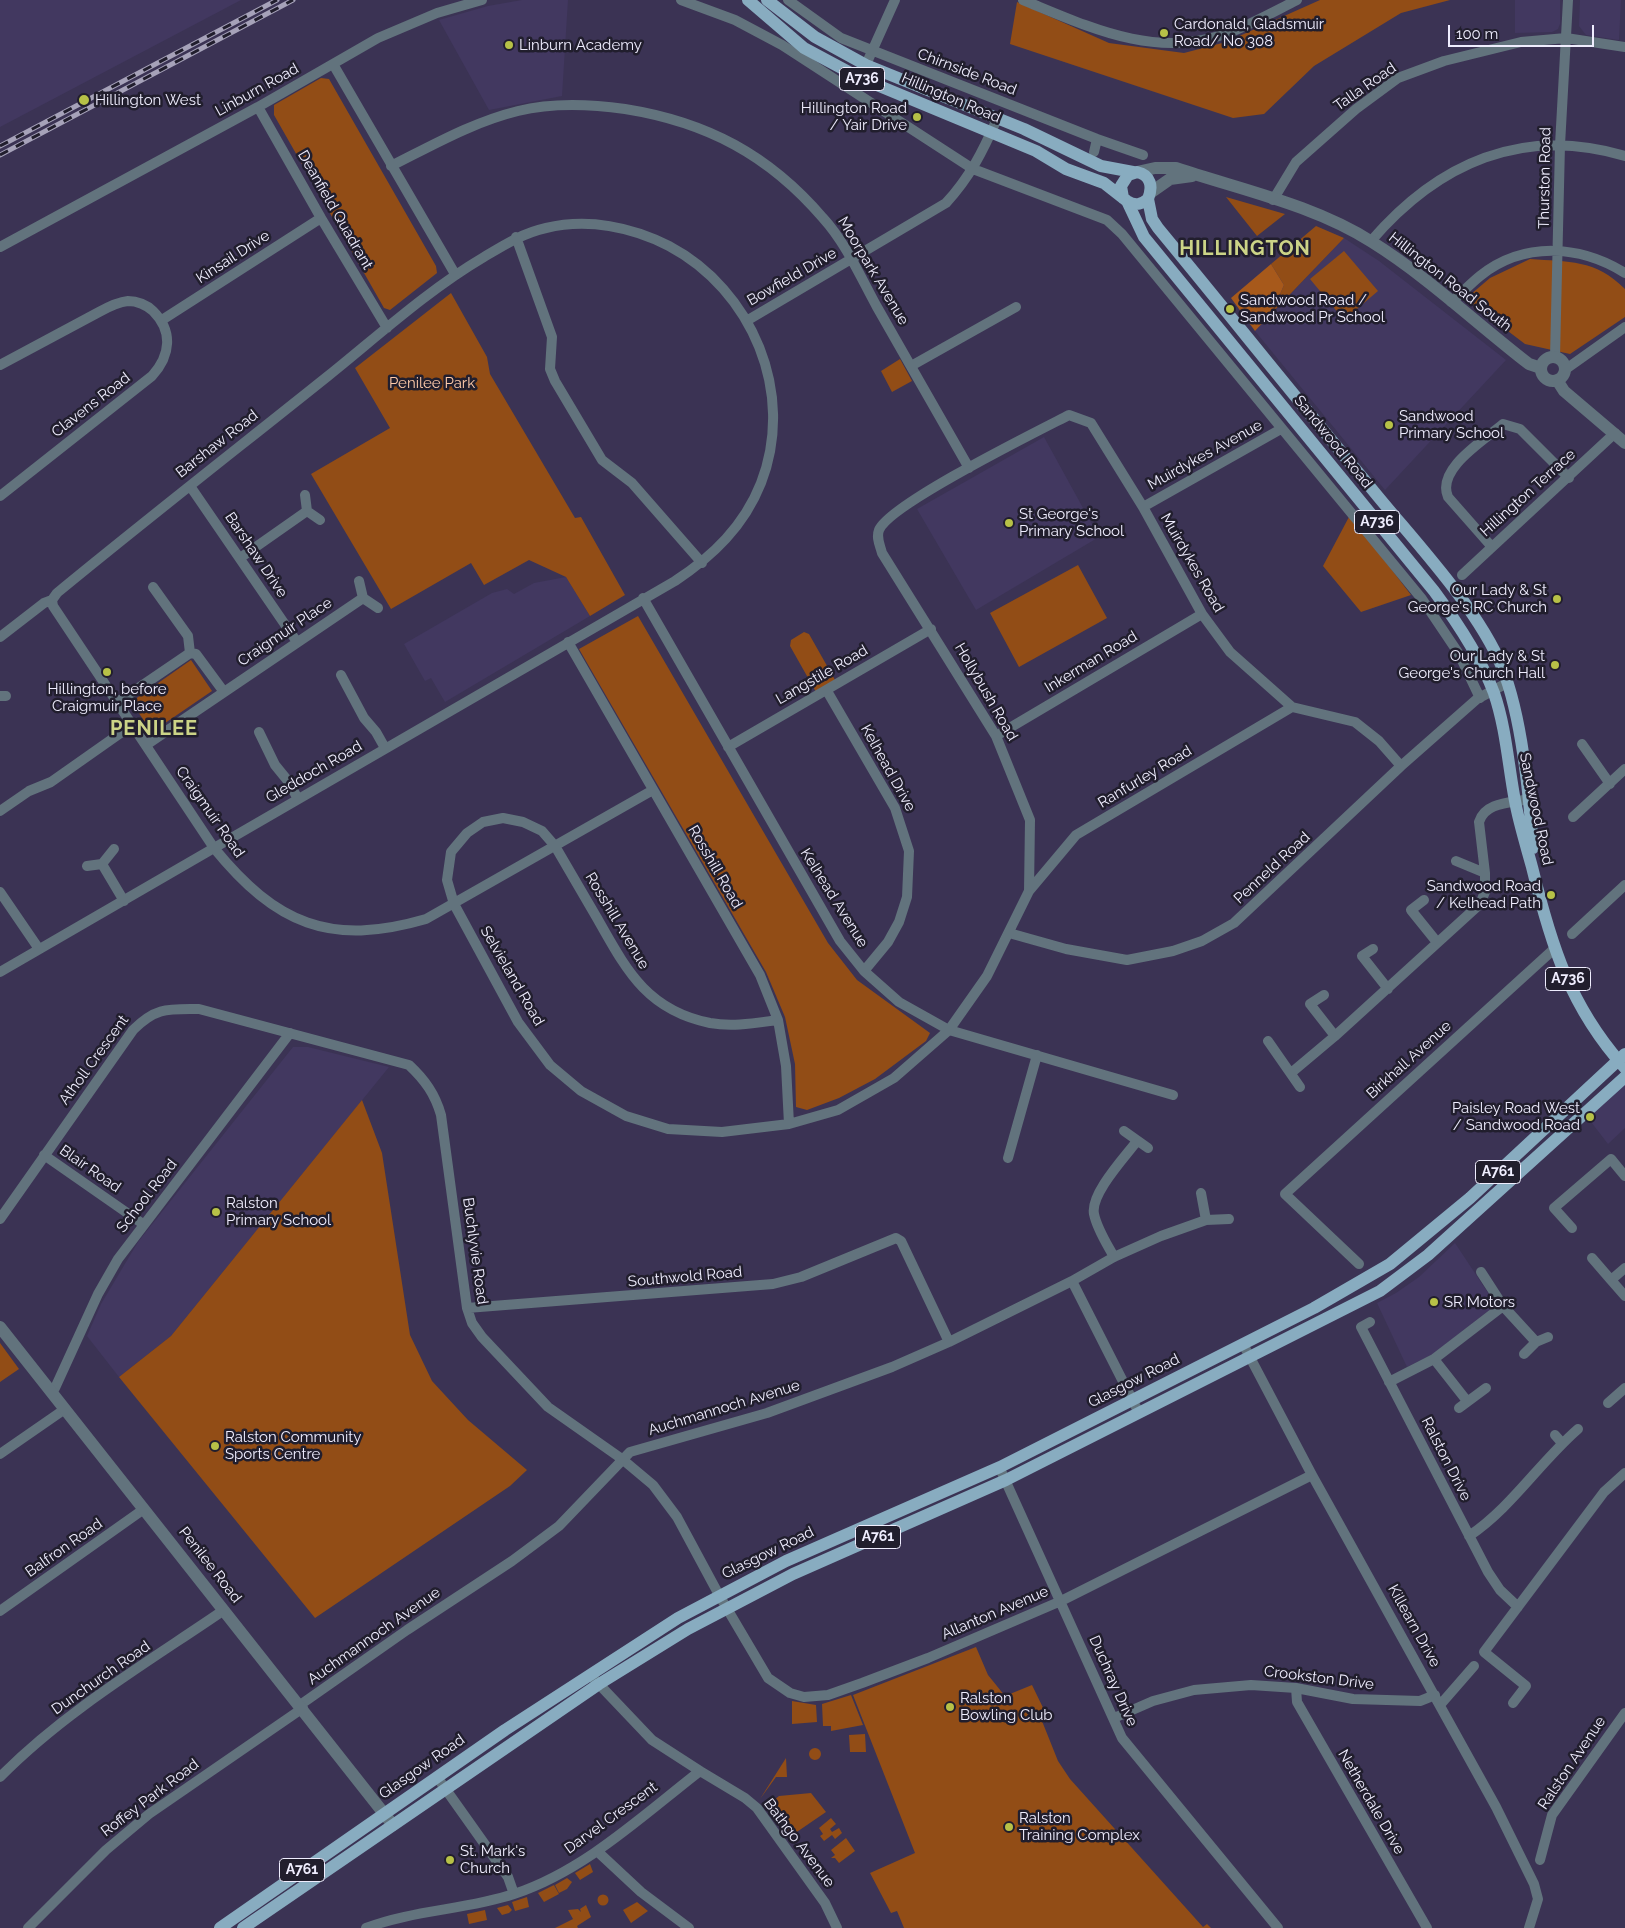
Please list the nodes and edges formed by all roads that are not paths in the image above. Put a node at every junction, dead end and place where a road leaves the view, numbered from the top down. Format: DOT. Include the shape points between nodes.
graph roads {
  1 [pos="482,0"];
  2 [pos="681,0"];
  3 [pos="748,0"];
  4 [pos="768,0"];
  5 [pos="788,0"];
  6 [pos="894,0"];
  7 [pos="1023,0"];
  8 [pos="1297,0"];
  9 [pos="1568,0"];
  10 [pos="1566,38"];
  11 [pos="1625,47"];
  12 [pos="874,49"];
  13 [pos="333,64"];
  14 [pos="866,65"];
  15 [pos="860,78"];
  16 [pos="258,106"];
  17 [pos="998,119"];
  18 [pos="990,134"];
  19 [pos="1097,139"];
  20 [pos="1560,145"];
  21 [pos="1094,152"];
  22 [pos="1143,154"];
  23 [pos="1625,156"];
  24 [pos="391,166"];
  25 [pos="974,169"];
  26 [pos="1135,172"];
  27 [pos="1194,176"];
  28 [pos="1149,196"];
  29 [pos="1125,200"];
  30 [pos="1273,200"];
  31 [pos="321,218"];
  32 [pos="516,238"];
  33 [pos="1371,241"];
  34 [pos="0,247"];
  35 [pos="1559,250"];
  36 [pos="851,259"];
  37 [pos="1625,273"];
  38 [pos="455,274"];
  39 [pos="1452,302"];
  40 [pos="1016,307"];
  41 [pos="162,320"];
  42 [pos="748,320"];
  43 [pos="1625,327"];
  44 [pos="387,328"];
  45 [pos="1555,356"];
  46 [pos="0,365"];
  47 [pos="911,366"];
  48 [pos="1541,368"];
  49 [pos="1566,369"];
  50 [pos="1557,380"];
  51 [pos="1281,429"];
  52 [pos="1615,433"];
  53 [pos="1625,443"];
  54 [pos="969,468"];
  55 [pos="1569,478"];
  56 [pos="190,486"];
  57 [pos="305,495"];
  58 [pos="0,496"];
  59 [pos="1143,507"];
  60 [pos="307,511"];
  61 [pos="320,520"];
  62 [pos="1492,547"];
  63 [pos="240,558"];
  64 [pos="702,563"];
  65 [pos="1462,575"];
  66 [pos="359,581"];
  67 [pos="153,586"];
  68 [pos="362,598"];
  69 [pos="643,598"];
  70 [pos="52,600"];
  71 [pos="378,608"];
  72 [pos="1202,614"];
  73 [pos="931,629"];
  74 [pos="0,637"];
  75 [pos="297,642"];
  76 [pos="568,642"];
  77 [pos="190,653"];
  78 [pos="341,675"];
  79 [pos="1507,683"];
  80 [pos="827,691"];
  81 [pos="1493,691"];
  82 [pos="224,692"];
  83 [pos="1480,698"];
  84 [pos="118,702"];
  85 [pos="1292,707"];
  86 [pos="132,724"];
  87 [pos="259,732"];
  88 [pos="996,736"];
  89 [pos="1582,744"];
  90 [pos="146,745"];
  91 [pos="728,747"];
  92 [pos="385,748"];
  93 [pos="1401,766"];
  94 [pos="1625,769"];
  95 [pos="1610,784"];
  96 [pos="653,790"];
  97 [pos="298,799"];
  98 [pos="1529,799"];
  99 [pos="1515,802"];
  100 [pos="0,812"];
  101 [pos="1573,817"];
  102 [pos="555,846"];
  103 [pos="214,848"];
  104 [pos="114,849"];
  105 [pos="1456,861"];
  106 [pos="102,864"];
  107 [pos="86,866"];
  108 [pos="1485,872"];
  109 [pos="1625,885"];
  110 [pos="1537,888"];
  111 [pos="1029,891"];
  112 [pos="0,892"];
  113 [pos="1424,900"];
  114 [pos="124,901"];
  115 [pos="454,904"];
  116 [pos="1009,933"];
  117 [pos="1572,934"];
  118 [pos="1436,941"];
  119 [pos="39,948"];
  120 [pos="1374,949"];
  121 [pos="1554,949"];
  122 [pos="864,971"];
  123 [pos="0,972"];
  124 [pos="1388,989"];
  125 [pos="1324,995"];
  126 [pos="778,1020"];
  127 [pos="949,1030"];
  128 [pos="290,1033"];
  129 [pos="1335,1036"];
  130 [pos="1268,1041"];
  131 [pos="1037,1055"];
  132 [pos="1623,1061"];
  133 [pos="1291,1073"];
  134 [pos="1625,1077"];
  135 [pos="1300,1087"];
  136 [pos="1173,1095"];
  137 [pos="789,1124"];
  138 [pos="1124,1131"];
  139 [pos="1137,1141"];
  140 [pos="1148,1148"];
  141 [pos="44,1155"];
  142 [pos="1008,1158"];
  143 [pos="1625,1176"];
  144 [pos="1201,1193"];
  145 [pos="0,1219"];
  146 [pos="1229,1219"];
  147 [pos="1206,1220"];
  148 [pos="143,1224"];
  149 [pos="1572,1228"];
  150 [pos="1432,1231"];
  151 [pos="1442,1242"];
  152 [pos="1114,1257"];
  153 [pos="1592,1258"];
  154 [pos="1358,1264"];
  155 [pos="1625,1268"];
  156 [pos="1481,1272"];
  157 [pos="1611,1280"];
  158 [pos="1072,1282"];
  159 [pos="1625,1296"];
  160 [pos="1503,1306"];
  161 [pos="467,1308"];
  162 [pos="1370,1322"];
  163 [pos="0,1327"];
  164 [pos="1548,1337"];
  165 [pos="949,1342"];
  166 [pos="1536,1342"];
  167 [pos="1243,1344"];
  168 [pos="1524,1354"];
  169 [pos="1250,1357"];
  170 [pos="1434,1359"];
  171 [pos="1389,1382"];
  172 [pos="1486,1388"];
  173 [pos="1618,1390"];
  174 [pos="51,1392"];
  175 [pos="1132,1400"];
  176 [pos="1467,1401"];
  177 [pos="1608,1403"];
  178 [pos="1459,1408"];
  179 [pos="65,1409"];
  180 [pos="1139,1413"];
  181 [pos="1578,1430"];
  182 [pos="0,1454"];
  183 [pos="622,1459"];
  184 [pos="1000,1467"];
  185 [pos="1625,1473"];
  186 [pos="1312,1475"];
  187 [pos="1006,1480"];
  188 [pos="144,1509"];
  189 [pos="1469,1536"];
  190 [pos="719,1595"];
  191 [pos="1061,1601"];
  192 [pos="1518,1607"];
  193 [pos="726,1608"];
  194 [pos="224,1610"];
  195 [pos="0,1611"];
  196 [pos="667,1625"];
  197 [pos="674,1638"];
  198 [pos="1474,1666"];
  199 [pos="590,1674"];
  200 [pos="599,1684"];
  201 [pos="1296,1688"];
  202 [pos="1435,1695"];
  203 [pos="1513,1703"];
  204 [pos="1440,1705"];
  205 [pos="302,1707"];
  206 [pos="1625,1713"];
  207 [pos="1114,1718"];
  208 [pos="505,1730"];
  209 [pos="514,1742"];
  210 [pos="700,1771"];
  211 [pos="0,1777"];
  212 [pos="437,1777"];
  213 [pos="445,1788"];
  214 [pos="384,1813"];
  215 [pos="392,1825"];
  216 [pos="597,1851"];
  217 [pos="1540,1860"];
  218 [pos="514,1894"];
  219 [pos="28,1928"];
  220 [pos="220,1928"];
  221 [pos="243,1928"];
  222 [pos="366,1928"];
  223 [pos="689,1928"];
  224 [pos="837,1928"];
  225 [pos="1278,1928"];
  226 [pos="1427,1928"];
  227 [pos="1529,1928"];
  1 -- 13 [label="street, Linburn Road" via="437,13 378,38"];
  2 -- 25 [label="street" via="735,20 782,45"];
  3 -- 15 [label="main road, Hillington Road / A736" via="804,48"];
  4 -- 14 [label="main road, Hillington Road / A736" via="815,37"];
  5 -- 12 [label="street, Chirnside Road" via="841,38"];
  6 -- 12 [label="street"];
  7 -- 8 [label="street" via="1123,38 1149,42 1199,40 1228,33"];
  9 -- 10 [label="street, Thurston Road"];
  10 -- 11 [label="street, Talla Road"];
  10 -- 20 [label="street, Thurston Road"];
  10 -- 30 [label="street, Talla Road" via="1521,42 1454,58 1398,78 1356,108 1296,162"];
  12 -- 14 [label="street"];
  12 -- 19 [label="street, Chirnside Road" via="893,60"];
  13 -- 16 [label="street, Linburn Road"];
  13 -- 24 [label="street"];
  14 -- 15 [label="street"];
  14 -- 17 [label="main road, Hillington Road / A736"];
  15 -- 18 [label="main road, Hillington Road / A736"];
  16 -- 31 [label="street, Deanfield Quadrant"];
  16 -- 34 [label="street, Linburn Road"];
  17 -- 18 [label="street, Bowfield Drive"];
  17 -- 26 [label="main road, Hillington Road / A736" via="1102,166"];
  18 -- 25 [label="street, Bowfield Drive"];
  18 -- 29 [label="main road, Hillington Road / A736" via="1104,183"];
  19 -- 21 [label="street"];
  19 -- 22 [label="street, Chirnside Road"];
  20 -- 23 [label="street" via="1590,147"];
  20 -- 33 [label="street" via="1516,148 1481,158 1454,171 1410,200"];
  20 -- 35 [label="street, Thurston Road"];
  24 -- 36 [label="street, Moorpark Avenue" via="475,124 520,110 573,103 663,115 722,138 776,172 825,219"];
  24 -- 38 [label="street"];
  25 -- 36 [label="street, Bowfield Drive" via="946,203"];
  25 -- 51 [label="street, Sandwood Road" via="1107,220 1122,234"];
  26 -- 27 [label="street, Hillington Road South" via="1176,168"];
  26 -- 28 [label="main road" via="1147,176"];
  26 -- 29 [label="main road" via="1122,183"];
  27 -- 28 [label="street, Hillington Road South" via="1170,179"];
  27 -- 30 [label="street, Hillington Road South"];
  28 -- 29 [label="main road" via="1140,204"];
  28 -- 79 [label="main road, Sandwood Road / A736" via="1149,210 1158,228 1452,586 1491,645"];
  29 -- 81 [label="main road, Sandwood Road / A736" via="1144,237 1439,597"];
  30 -- 33 [label="street, Hillington Road South" via="1319,215"];
  31 -- 41 [label="street, Kinsail Drive"];
  31 -- 44 [label="street, Deanfield Quadrant"];
  32 -- 38 [label="street, Barshaw Road"];
  32 -- 42 [label="street, Barshaw Road" via="547,227 582,224 616,226 646,234 705,269"];
  32 -- 64 [label="street" via="552,337 550,369 555,381 602,460 632,483"];
  33 -- 39 [label="street, Hillington Road South"];
  35 -- 37 [label="street" via="1594,256"];
  35 -- 39 [label="street" via="1528,252 1508,259 1480,275"];
  35 -- 45 [label="street, Thurston Road"];
  36 -- 42 [label="street, Bowfield Drive"];
  36 -- 47 [label="street, Moorpark Avenue"];
  38 -- 44 [label="street, Barshaw Road"];
  39 -- 48 [label="street, Hillington Road South" via="1529,364"];
  40 -- 47 [label="street"];
  41 -- 46 [label="street" via="148,306 130,301 113,304"];
  41 -- 58 [label="street, Clavens Road" via="169,336 168,351 152,376"];
  42 -- 64 [label="street, Gleddoch Road" via="768,368 773,414 771,443 762,481 752,502 719,547"];
  43 -- 49 [label="street"];
  44 -- 56 [label="street, Barshaw Road"];
  45 -- 48 [label="street" via="1546,359"];
  45 -- 49 [label="street" via="1564,362"];
  47 -- 54 [label="street, Moorpark Avenue"];
  48 -- 50 [label="street" via="1547,379"];
  49 -- 50 [label="street"];
  50 -- 52 [label="street" via="1564,391"];
  51 -- 59 [label="street, Muirdykes Avenue"];
  51 -- 83 [label="street, Sandwood Road" via="1433,612 1459,654"];
  52 -- 53 [label="street"];
  52 -- 55 [label="street, Hillington Terrace"];
  54 -- 59 [label="street, Muirdykes Road" via="1069,415 1091,423"];
  54 -- 73 [label="street, Hollybush Road" via="889,517 879,531 882,553"];
  55 -- 62 [label="street, Hillington Terrace"];
  55 -- 62 [label="street" via="1520,428 1503,424 1459,460 1448,474 1445,490"];
  56 -- 63 [label="street, Barshaw Drive"];
  56 -- 70 [label="street, Barshaw Road" via="57,592"];
  57 -- 60 [label="street"];
  59 -- 72 [label="street, Muirdykes Road"];
  60 -- 61 [label="street"];
  60 -- 63 [label="street"];
  62 -- 65 [label="street, Hillington Terrace"];
  63 -- 75 [label="street, Barshaw Drive"];
  64 -- 69 [label="street, Gleddoch Road"];
  66 -- 68 [label="street"];
  67 -- 77 [label="street" via="188,636"];
  68 -- 71 [label="street"];
  68 -- 75 [label="street, Craigmuir Place"];
  69 -- 76 [label="street, Gleddoch Road"];
  69 -- 91 [label="street, Kelhead Avenue"];
  70 -- 74 [label="street, Barshaw Road"];
  70 -- 84 [label="street, Craigmuir Road"];
  72 -- 85 [label="street, Muirdykes Road" via="1230,652"];
  72 -- 88 [label="street, Inkerman Road"];
  73 -- 80 [label="street, Langstile Road"];
  73 -- 88 [label="street, Hollybush Road"];
  75 -- 82 [label="street, Craigmuir Place"];
  76 -- 92 [label="street, Gleddoch Road"];
  76 -- 96 [label="street, Rosshill Road"];
  77 -- 82 [label="street" via="196,654"];
  77 -- 84 [label="street"];
  78 -- 92 [label="street"];
  79 -- 81 [label="street, Penneld Road"];
  79 -- 98 [label="main road, Sandwood Road / A736"];
  80 -- 91 [label="street, Langstile Road"];
  80 -- 122 [label="street, Kelhead Drive" via="895,808 909,851 906,897 899,922 888,942"];
  81 -- 83 [label="street, Penneld Road"];
  81 -- 99 [label="main road, Sandwood Road / A736" via="1503,725"];
  82 -- 90 [label="street, Craigmuir Place"];
  83 -- 93 [label="street, Penneld Road"];
  84 -- 86 [label="street, Craigmuir Road"];
  85 -- 93 [label="street, Muirdykes Road" via="1355,722"];
  85 -- 111 [label="street, Ranfurley Road" via="1076,835"];
  86 -- 90 [label="street, Craigmuir Road"];
  86 -- 100 [label="street" via="51,782 29,791"];
  87 -- 97 [label="street" via="275,765"];
  88 -- 111 [label="street, Hollybush Road" via="1030,820"];
  89 -- 95 [label="street"];
  90 -- 103 [label="street, Craigmuir Road"];
  91 -- 122 [label="street, Kelhead Avenue" via="840,941"];
  92 -- 97 [label="street, Gleddoch Road"];
  93 -- 116 [label="street, Penneld Road" via="1234,923 1202,940 1173,951 1127,960 1066,949"];
  94 -- 95 [label="street"];
  95 -- 101 [label="street"];
  96 -- 102 [label="street, Craigmuir Road"];
  96 -- 126 [label="street, Rosshill Road" via="760,975"];
  97 -- 103 [label="street, Gleddoch Road"];
  98 -- 99 [label="street"];
  98 -- 110 [label="main road, Sandwood Road / A736"];
  99 -- 108 [label="street" via="1490,807 1481,813 1479,822"];
  99 -- 110 [label="main road, Sandwood Road / A736"];
  102 -- 115 [label="street, Craigmuir Road"];
  102 -- 115 [label="street, Rosshill Avenue" via="542,831 523,822 503,818 483,822 467,833 451,852 447,880"];
  102 -- 126 [label="street, Rosshill Avenue" via="624,966 655,999 710,1023 736,1025"];
  103 -- 114 [label="street, Gleddoch Road"];
  103 -- 115 [label="street, Craigmuir Road" via="238,878 258,895 306,923 329,929 358,932 395,928 426,919"];
  104 -- 106 [label="street"];
  105 -- 108 [label="street"];
  106 -- 107 [label="street"];
  106 -- 114 [label="street"];
  108 -- 118 [label="street" via="1485,892 1480,904"];
  109 -- 117 [label="street"];
  110 -- 121 [label="main road, Sandwood Road / A736"];
  111 -- 116 [label="street, Hollybush Road"];
  112 -- 119 [label="street"];
  113 -- 118 [label="street" via="1411,910"];
  114 -- 119 [label="street, Gleddoch Road"];
  115 -- 137 [label="street, Selvieland Road" via="518,1022 550,1065 581,1091 626,1116 668,1129 722,1132"];
  116 -- 127 [label="street, Hollybush Road" via="987,976"];
  118 -- 124 [label="street"];
  119 -- 123 [label="street, Gleddoch Road"];
  120 -- 124 [label="street" via="1362,956"];
  121 -- 132 [label="main road, Sandwood Road / A736" via="1581,1009 1598,1035"];
  121 -- 154 [label="street, Birkhall Avenue" via="1286,1194"];
  122 -- 127 [label="street, Kelhead Avenue" via="899,1002"];
  124 -- 129 [label="street"];
  125 -- 129 [label="street" via="1310,1004"];
  126 -- 137 [label="street, Rosshill Road" via="786,1066"];
  127 -- 131 [label="street, Kelhead Avenue"];
  127 -- 137 [label="street, Selvieland Road" via="894,1078 838,1110"];
  128 -- 141 [label="street, Atholl Crescent" via="199,1009 165,1009 146,1016"];
  128 -- 148 [label="street, School Road"];
  128 -- 161 [label="street, Buchlyvie Road" via="409,1065 424,1079 440,1115"];
  129 -- 133 [label="street"];
  130 -- 133 [label="street"];
  131 -- 136 [label="street, Kelhead Avenue"];
  131 -- 142 [label="street"];
  132 -- 150 [label="main road, A761"];
  133 -- 135 [label="street"];
  134 -- 151 [label="main road, A761"];
  138 -- 139 [label="street"];
  139 -- 140 [label="street"];
  139 -- 152 [label="street" via="1096,1200 1093,1212"];
  141 -- 145 [label="street, Atholl Crescent"];
  141 -- 148 [label="street, Blair Road"];
  143 -- 149 [label="street" via="1611,1159 1554,1208"];
  144 -- 147 [label="street"];
  146 -- 147 [label="street, Auchmannoch Avenue"];
  147 -- 152 [label="street, Auchmannoch Avenue"];
  148 -- 174 [label="street, School Road" via="98,1294"];
  150 -- 151 [label="main road"];
  150 -- 167 [label="main road, Glasgow Road / A761" via="1408,1252 1370,1276"];
  151 -- 169 [label="main road, Glasgow Road / A761" via="1386,1288"];
  152 -- 158 [label="street, Auchmannoch Avenue"];
  153 -- 157 [label="street"];
  155 -- 157 [label="street"];
  156 -- 160 [label="street"];
  157 -- 159 [label="street"];
  158 -- 165 [label="street, Auchmannoch Avenue"];
  158 -- 175 [label="street"];
  160 -- 166 [label="street"];
  160 -- 170 [label="street"];
  161 -- 165 [label="street, Southwold Road" via="773,1284 801,1277 896,1238 901,1241"];
  161 -- 183 [label="street, Buchlyvie Road" via="482,1337 548,1407"];
  162 -- 171 [label="street, Ralston Drive" via="1361,1327"];
  163 -- 174 [label="street, Penilee Road"];
  164 -- 166 [label="street"];
  165 -- 183 [label="street, Auchmannoch Avenue" via="826,1393 630,1452"];
  166 -- 168 [label="street"];
  167 -- 169 [label="street, Killearn Drive"];
  167 -- 175 [label="main road, Glasgow Road / A761"];
  169 -- 180 [label="main road, Glasgow Road / A761"];
  169 -- 186 [label="street, Killearn Drive"];
  170 -- 171 [label="street"];
  170 -- 176 [label="street"];
  171 -- 189 [label="street, Ralston Drive"];
  172 -- 176 [label="street"];
  173 -- 177 [label="street"];
  174 -- 179 [label="street, Penilee Road"];
  175 -- 180 [label="street"];
  175 -- 184 [label="main road, Glasgow Road / A761"];
  176 -- 178 [label="street"];
  179 -- 182 [label="street"];
  179 -- 188 [label="street, Penilee Road"];
  180 -- 187 [label="main road, Glasgow Road / A761"];
  181 -- 189 [label="street" via="1559,1439 1488,1524"];
  183 -- 190 [label="street, Buchlyvie Road" via="653,1485 677,1517"];
  183 -- 205 [label="street, Auchmannoch Avenue" via="559,1526"];
  184 -- 187 [label="street, Duchray Drive"];
  184 -- 190 [label="main road, Glasgow Road / A761" via="786,1561"];
  185 -- 192 [label="street" via="1604,1492"];
  186 -- 191 [label="street, Allanton Avenue"];
  186 -- 202 [label="street, Killearn Drive"];
  187 -- 191 [label="street, Duchray Drive"];
  187 -- 193 [label="main road, Glasgow Road / A761" via="793,1574"];
  188 -- 194 [label="street, Penilee Road"];
  188 -- 195 [label="street, Balfron Road"];
  189 -- 192 [label="street, Ralston Drive" via="1500,1590"];
  190 -- 193 [label="street, Allanton Avenue"];
  190 -- 196 [label="main road, Glasgow Road / A761"];
  191 -- 193 [label="street, Allanton Avenue" via="862,1683 828,1695 804,1697 790,1693 768,1678"];
  191 -- 207 [label="street, Duchray Drive"];
  192 -- 203 [label="street" via="1484,1652 1526,1686"];
  193 -- 197 [label="main road, Glasgow Road / A761"];
  194 -- 205 [label="street, Penilee Road"];
  194 -- 211 [label="street, Dunchurch Road" via="74,1714 25,1751"];
  196 -- 197 [label="main road"];
  196 -- 199 [label="main road, Glasgow Road / A761"];
  197 -- 200 [label="main road, Glasgow Road / A761"];
  198 -- 204 [label="street"];
  199 -- 200 [label="street"];
  199 -- 208 [label="main road, Glasgow Road / A761"];
  200 -- 209 [label="main road, Glasgow Road / A761"];
  200 -- 210 [label="street" via="652,1740"];
  201 -- 202 [label="street, Crookston Drive" via="1353,1699 1420,1700"];
  201 -- 207 [label="street, Crookston Drive" via="1251,1685 1194,1690 1153,1701"];
  201 -- 226 [label="street, Netherdale Drive" via="1297,1702"];
  202 -- 204 [label="street, Killearn Drive"];
  204 -- 227 [label="street, Killearn Drive" via="1534,1884 1538,1899"];
  205 -- 214 [label="street, Penilee Road"];
  205 -- 219 [label="street, Roffey Park Road" via="149,1814 106,1850"];
  206 -- 217 [label="street, Ralston Avenue" via="1552,1816"];
  207 -- 225 [label="street, Duchray Drive" via="1122,1738"];
  208 -- 209 [label="main road"];
  208 -- 212 [label="main road, Glasgow Road / A761"];
  209 -- 213 [label="main road, Glasgow Road / A761"];
  210 -- 216 [label="street, Darvel Crescent"];
  210 -- 224 [label="street, Bathgo Avenue" via="757,1808 825,1903"];
  212 -- 213 [label="street"];
  212 -- 214 [label="main road, Glasgow Road / A761"];
  213 -- 215 [label="main road, Glasgow Road / A761"];
  213 -- 218 [label="street" via="508,1877"];
  214 -- 215 [label="street, Penilee Road"];
  214 -- 220 [label="main road, Glasgow Road / A761"];
  215 -- 221 [label="main road, Glasgow Road / A761"];
  216 -- 218 [label="street, Darvel Crescent"];
  216 -- 223 [label="street" via="640,1892"];
  218 -- 222 [label="street, Darvel Crescent" via="463,1907 396,1918"];
}
